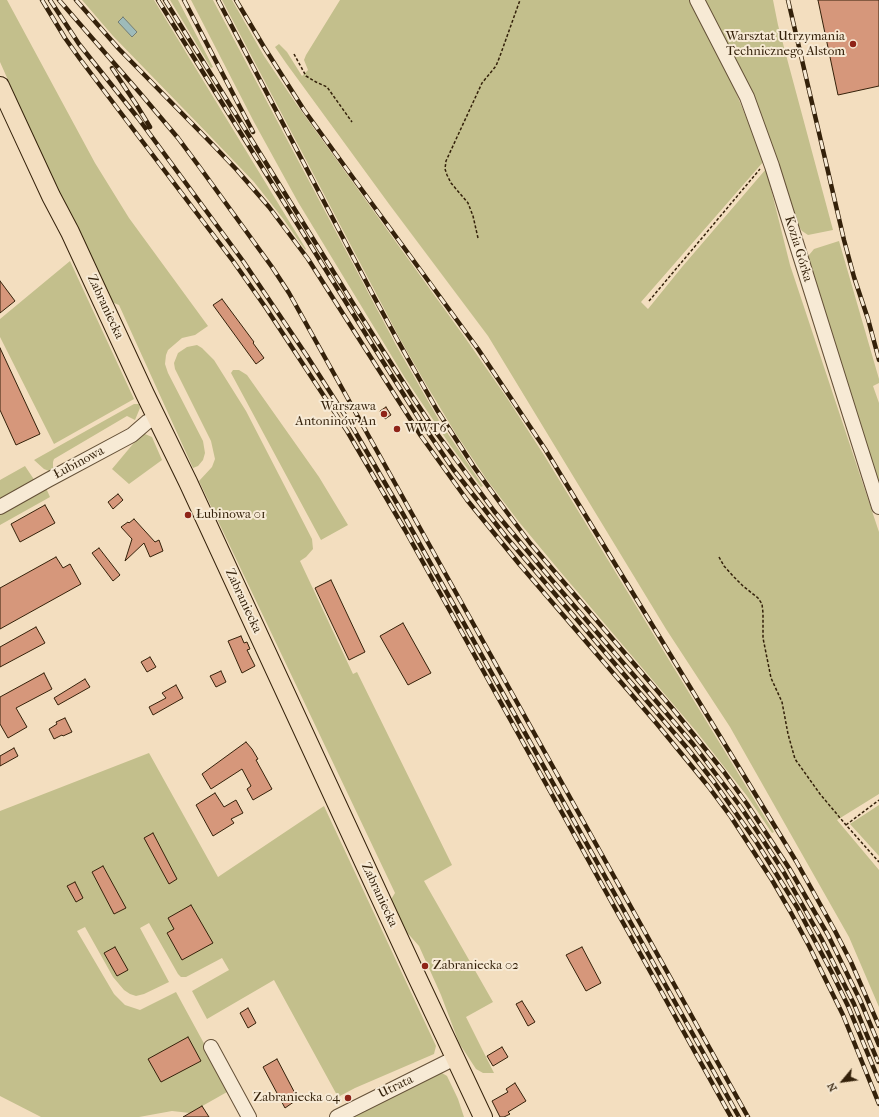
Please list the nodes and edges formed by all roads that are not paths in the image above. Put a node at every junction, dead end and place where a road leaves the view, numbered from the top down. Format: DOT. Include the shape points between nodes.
graph roads {
  1 [pos="697,0"];
  2 [pos="0,86"];
  3 [pos="157,418"];
  4 [pos="879,507"];
  5 [pos="0,508"];
  6 [pos="211,1047"];
  7 [pos="455,1058"];
  8 [pos="249,1117"];
  9 [pos="338,1117"];
  10 [pos="483,1117"];
  1 -- 4 [label="street, Kozia Górka" via="747,97 770,160"];
  2 -- 3 [label="main road, Zabraniecka"];
  3 -- 5 [label="street, Łubinowa" via="147,422 132,435"];
  3 -- 7 [label="main road, Zabraniecka"];
  6 -- 8 [label="street"];
  7 -- 9 [label="street, Utrata"];
  7 -- 10 [label="main road, Zabraniecka"];
}
